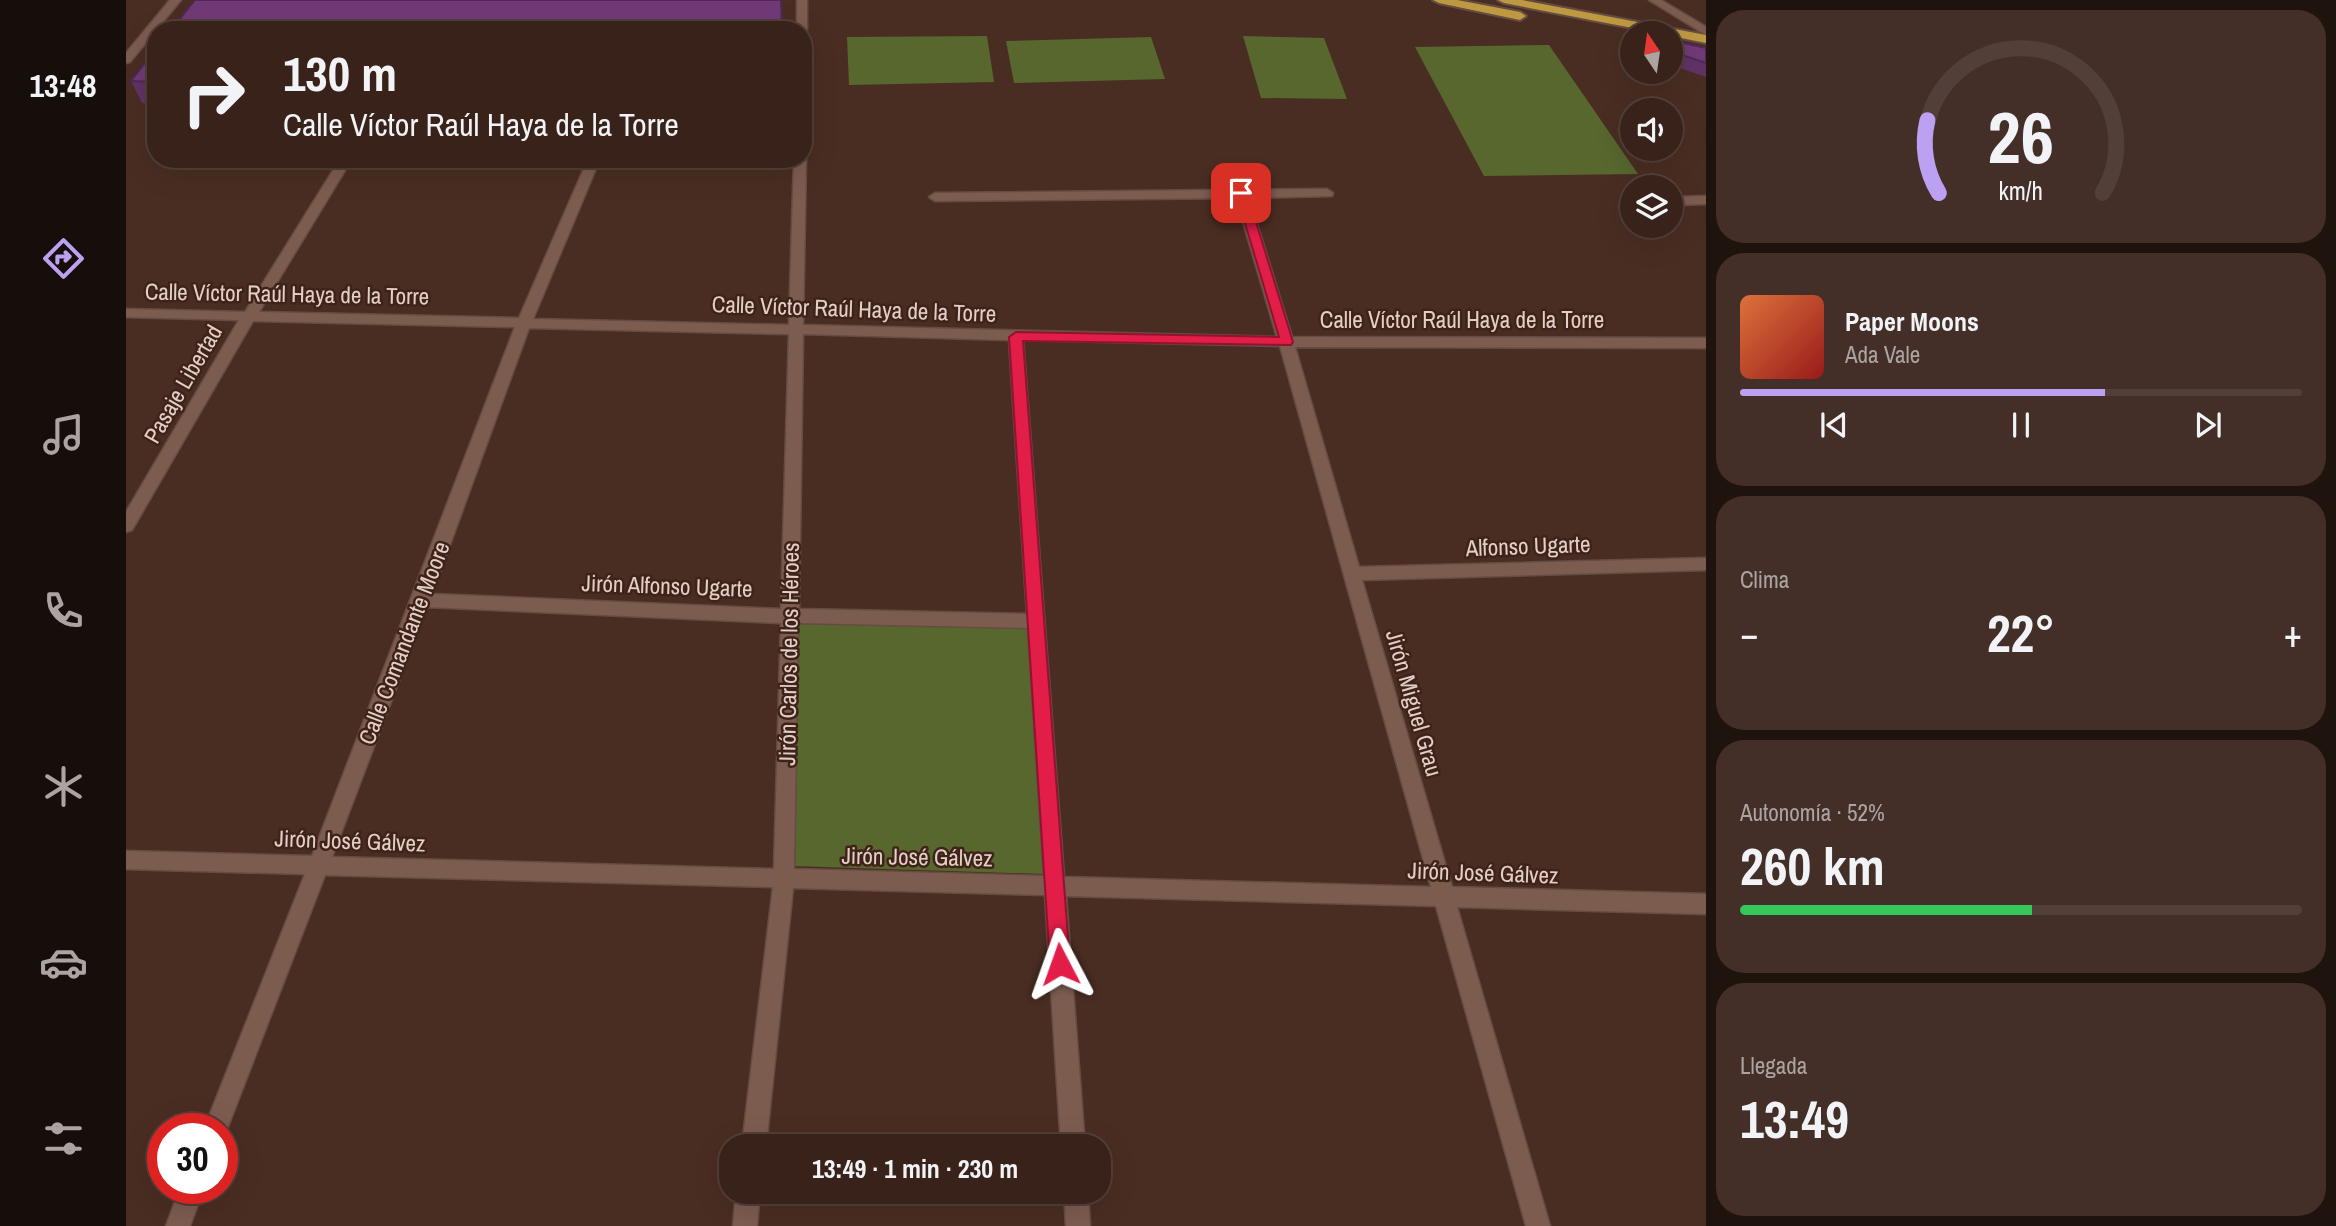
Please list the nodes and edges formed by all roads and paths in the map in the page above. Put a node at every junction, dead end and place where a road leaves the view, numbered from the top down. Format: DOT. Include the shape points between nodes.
graph roads {
  1 [pos="176,0"];
  2 [pos="802,0"];
  3 [pos="1439,0"];
  4 [pos="1504,0"];
  5 [pos="1654,0"];
  6 [pos="158,21"];
  7 [pos="802,21"];
  8 [pos="1706,32"];
  9 [pos="147,35"];
  10 [pos="1620,35"];
  11 [pos="1706,39"];
  12 [pos="1684,49"];
  13 [pos="1706,53"];
  14 [pos="126,60"];
  15 [pos="340,168"];
  16 [pos="590,168"];
  17 [pos="800,168"];
  18 [pos="1241,193"];
  19 [pos="1326,193"];
  20 [pos="935,197"];
  21 [pos="1706,200"];
  22 [pos="1683,201"];
  23 [pos="126,313"];
  24 [pos="249,316"];
  25 [pos="524,323"];
  26 [pos="797,330"];
  27 [pos="1016,337"];
  28 [pos="1286,342"];
  29 [pos="1706,343"];
  30 [pos="126,526"];
  31 [pos="1706,564"];
  32 [pos="1352,574"];
  33 [pos="421,600"];
  34 [pos="788,616"];
  35 [pos="1036,621"];
  36 [pos="126,860"];
  37 [pos="318,865"];
  38 [pos="784,878"];
  39 [pos="1055,886"];
  40 [pos="1444,897"];
  41 [pos="1706,904"];
  42 [pos="222,1113"];
  43 [pos="755,1134"];
  44 [pos="1072,1134"];
  45 [pos="186,1204"];
  46 [pos="747,1204"];
  47 [pos="1077,1204"];
  48 [pos="178,1226"];
  49 [pos="745,1226"];
  50 [pos="1078,1226"];
  51 [pos="1538,1226"];
  1 -- 6 [label="street"];
  2 -- 7 [label="street"];
  3 -- 10 [label="highway"];
  4 -- 11 [label="highway"];
  5 -- 8 [label="street"];
  9 -- 14 [label="street"];
  12 -- 13 [label="highway"];
  15 -- 24 [label="street, Pasaje Libertad"];
  16 -- 25 [label="street, Calle Comandante Moore"];
  17 -- 26 [label="street, Jirón Carlos de los Héroes"];
  18 -- 19 [label="street"];
  18 -- 20 [label="street"];
  18 -- 28 [label="street, Jirón Miguel Grau"];
  21 -- 22 [label="street"];
  23 -- 24 [label="street, Calle Víctor Raúl Haya de la Torre"];
  24 -- 25 [label="street, Calle Víctor Raúl Haya de la Torre"];
  24 -- 30 [label="street, Pasaje Libertad"];
  25 -- 26 [label="street, Calle Víctor Raúl Haya de la Torre"];
  25 -- 33 [label="street, Calle Comandante Moore"];
  26 -- 27 [label="street, Calle Víctor Raúl Haya de la Torre"];
  26 -- 34 [label="street, Jirón Carlos de los Héroes"];
  27 -- 28 [label="street, Calle Víctor Raúl Haya de la Torre"];
  27 -- 35 [label="street"];
  28 -- 29 [label="street, Calle Víctor Raúl Haya de la Torre"];
  28 -- 32 [label="street, Jirón Miguel Grau"];
  31 -- 32 [label="street, Alfonso Ugarte"];
  32 -- 40 [label="street, Jirón Miguel Grau"];
  33 -- 34 [label="street, Jirón Alfonso Ugarte"];
  33 -- 37 [label="street, Calle Comandante Moore"];
  34 -- 35 [label="street, Jirón Alfonso Ugarte"];
  34 -- 38 [label="street, Jirón Carlos de los Héroes"];
  35 -- 39 [label="street"];
  36 -- 37 [label="street, Jirón José Gálvez"];
  37 -- 38 [label="street, Jirón José Gálvez"];
  37 -- 42 [label="street, Calle Comandante Moore"];
  38 -- 39 [label="street, Jirón José Gálvez"];
  38 -- 43 [label="street, Jirón Carlos de los Héroes"];
  39 -- 40 [label="street, Jirón José Gálvez"];
  39 -- 44 [label="street"];
  40 -- 41 [label="street, Jirón José Gálvez"];
  40 -- 51 [label="street, Jirón Miguel Grau"];
  45 -- 48 [label="street"];
  46 -- 49 [label="street"];
  47 -- 50 [label="street"];
}
